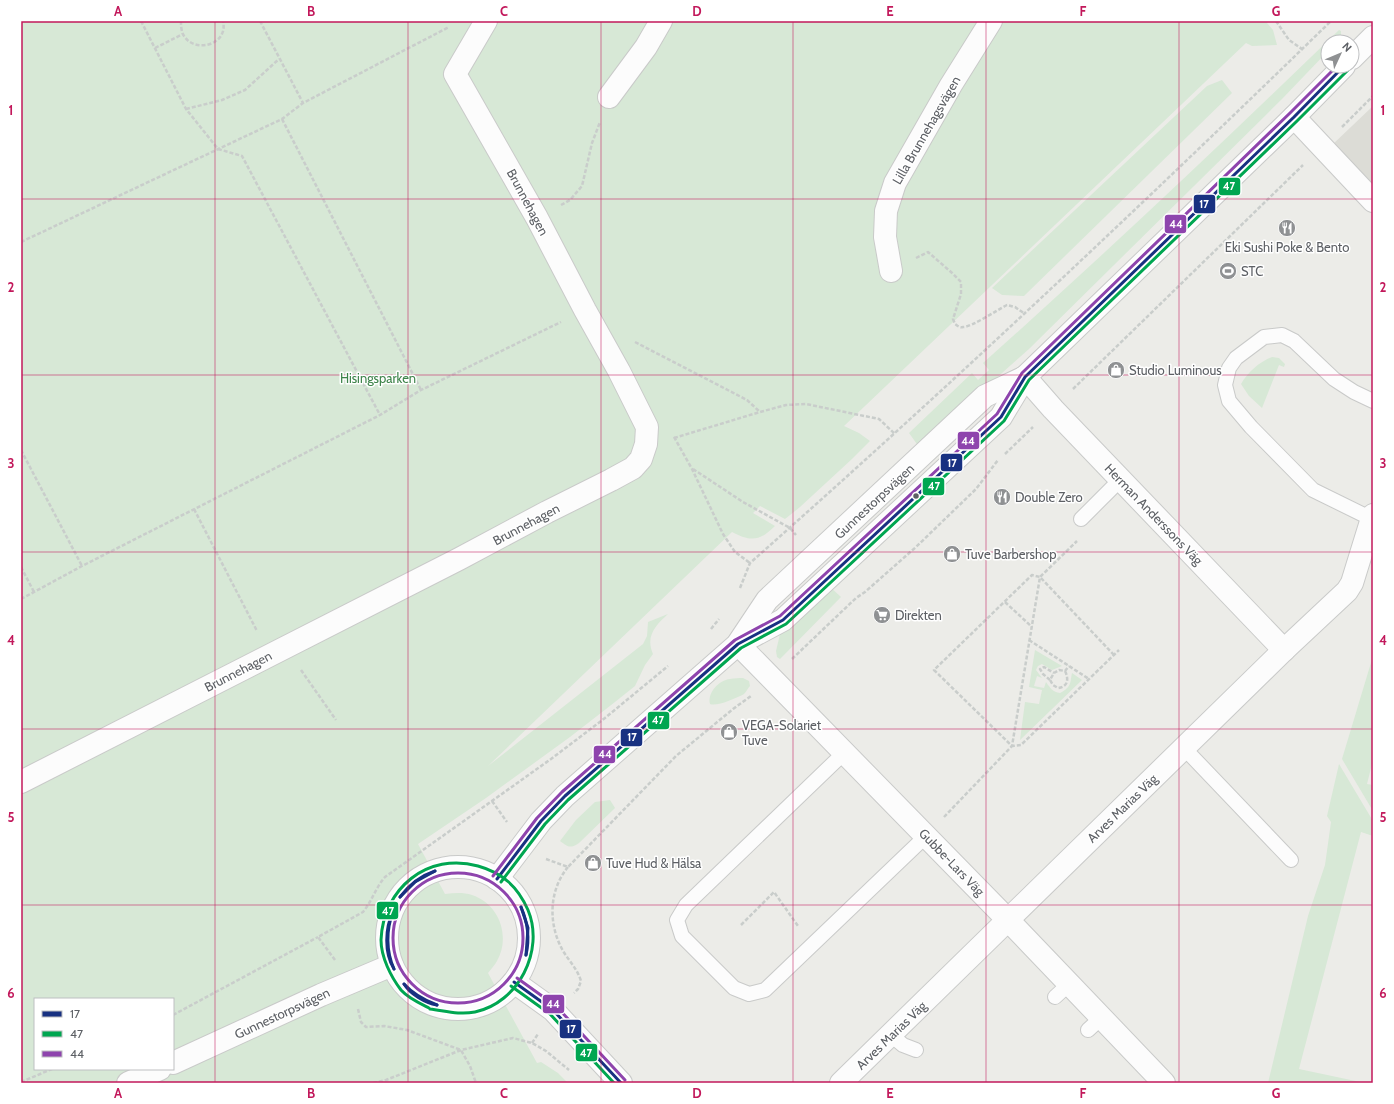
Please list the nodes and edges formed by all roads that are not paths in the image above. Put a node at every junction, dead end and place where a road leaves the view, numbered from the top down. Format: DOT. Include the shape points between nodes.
graph roads {
  1 [pos="486,21"];
  2 [pos="661,21"];
  3 [pos="991,21"];
  4 [pos="1373,37"];
  5 [pos="1360,50"];
  6 [pos="1336,74"];
  7 [pos="609,97"];
  8 [pos="1294,117"];
  9 [pos="1373,200"];
  10 [pos="891,271"];
  11 [pos="1025,377"];
  12 [pos="1373,401"];
  13 [pos="1121,479"];
  14 [pos="1372,517"];
  15 [pos="1081,519"];
  16 [pos="738,644"];
  17 [pos="1284,650"];
  18 [pos="1184,748"];
  19 [pos="845,752"];
  20 [pos="21,782"];
  21 [pos="926,836"];
  22 [pos="1291,860"];
  23 [pos="497,879"];
  24 [pos="1008,920"];
  25 [pos="392,965"];
  26 [pos="514,982"];
  27 [pos="891,1035"];
  28 [pos="916,1050"];
  29 [pos="174,1063"];
  30 [pos="158,1070"];
  31 [pos="128,1083"];
  32 [pos="621,1083"];
  33 [pos="841,1083"];
  34 [pos="1164,1083"];
  1 -- 20 [label="street, Brunnehagen" via="455,74 514,176 648,427 641,459 628,471"];
  2 -- 7 [label="street" via="646,47"];
  3 -- 10 [label="street, Lilla Brunnehagsvägen" via="895,182 886,211 885,236"];
  4 -- 5 [label="street"];
  6 -- 8 [label="street, Gunnestorpsvägen"];
  8 -- 9 [label="street"];
  8 -- 11 [label="street, Gunnestorpsvägen"];
  11 -- 13 [label="street, Herman Anderssons Väg"];
  11 -- 16 [label="street, Gunnestorpsvägen" via="986,396 768,600"];
  12 -- 14 [label="lane" via="1334,379 1294,340 1282,336 1264,338 1236,358 1229,368 1225,385 1229,401 1313,490"];
  13 -- 15 [label="lane"];
  13 -- 17 [label="street, Herman Anderssons Väg"];
  14 -- 17 [label="street, Arves Marias Väg" via="1352,583"];
  16 -- 19 [label="street, Gubbe-Lars Väg"];
  16 -- 23 [label="street, Gunnestorpsvägen" via="565,796 541,822"];
  17 -- 18 [label="street, Arves Marias Väg"];
  18 -- 22 [label="lane"];
  18 -- 24 [label="street, Arves Marias Väg"];
  19 -- 21 [label="street, Gubbe-Lars Väg"];
  19 -- 21 [label="lane" via="686,905 677,920 682,936 734,988 749,994 765,990"];
  21 -- 24 [label="street, Gubbe-Lars Väg"];
  23 -- 25 [label="street" via="477,870 462,867 432,872 419,879 397,901 391,915 387,945"];
  23 -- 26 [label="street" via="515,896 528,924 527,954"];
  24 -- 27 [label="street, Arves Marias Väg"];
  24 -- 34 [label="street, Gubbe-Lars Väg" via="1062,990 1095,1024"];
  25 -- 26 [label="street" via="406,986 418,996 431,1004 446,1008 476,1007 503,993"];
  25 -- 29 [label="street, Gunnestorpsvägen"];
  26 -- 32 [label="street" via="553,1010"];
  27 -- 28 [label="lane" via="903,1045"];
  27 -- 33 [label="street, Arves Marias Väg"];
  30 -- 31 [label="street"];
}
